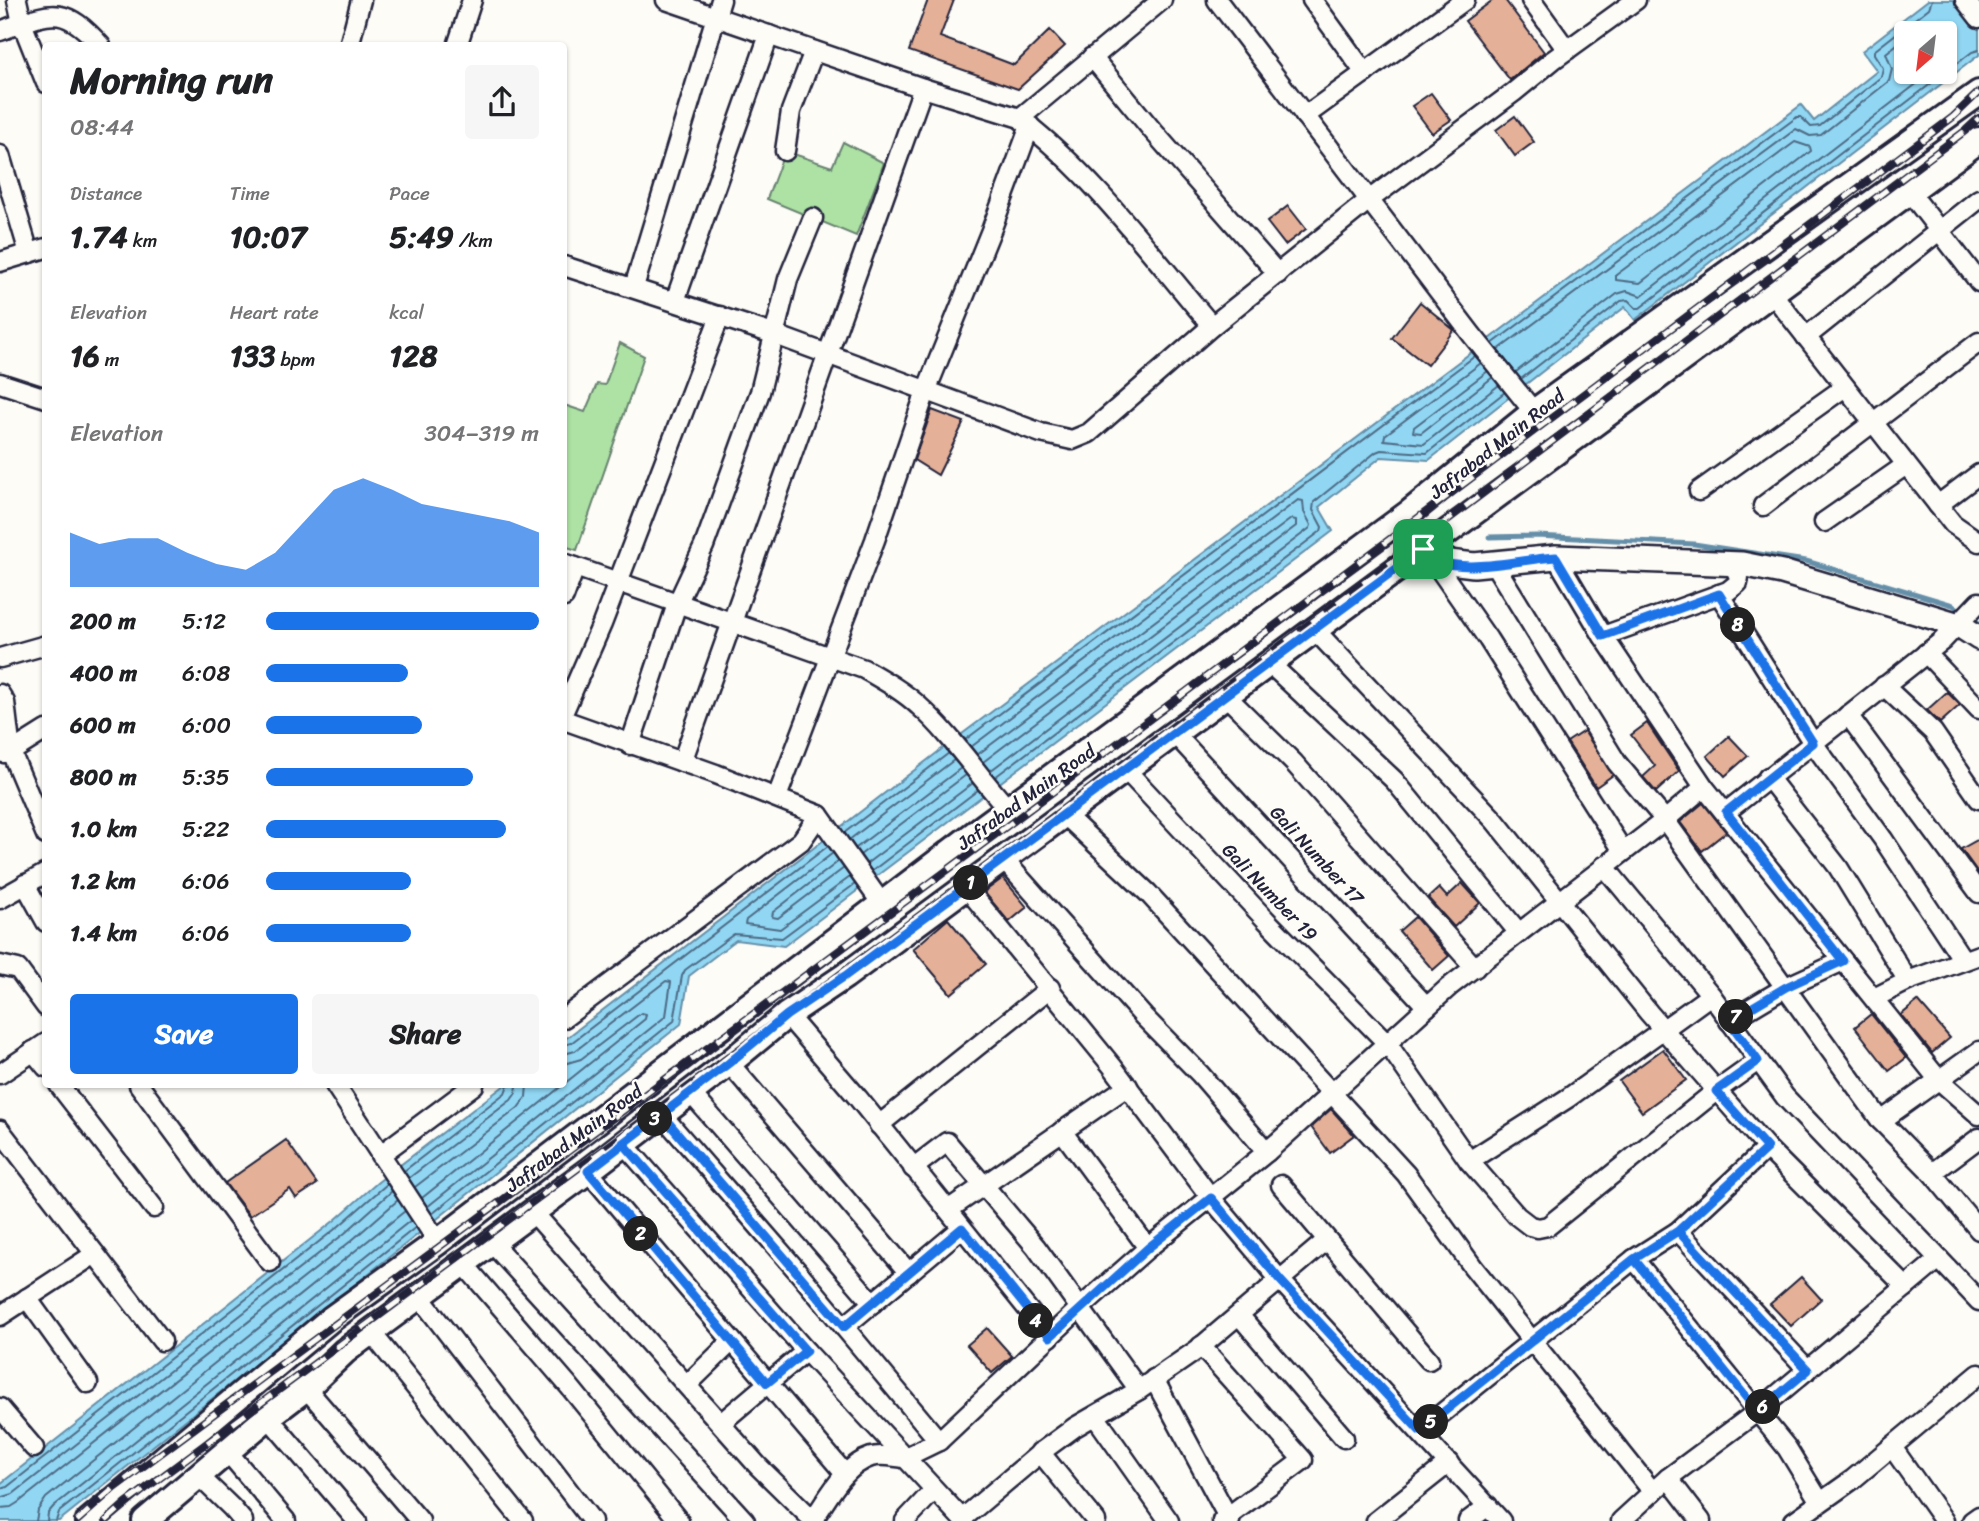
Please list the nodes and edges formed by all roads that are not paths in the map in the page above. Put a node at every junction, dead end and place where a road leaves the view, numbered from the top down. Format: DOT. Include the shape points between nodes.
graph roads {
  1 [pos="16,0"];
  2 [pos="362,0"];
  3 [pos="472,0"];
  4 [pos="666,0"];
  5 [pos="1162,0"];
  6 [pos="1217,0"];
  7 [pos="1312,0"];
  8 [pos="1465,0"];
  9 [pos="1531,0"];
  10 [pos="1636,0"];
  11 [pos="1965,0"];
  12 [pos="719,8"];
  13 [pos="1979,18"];
  14 [pos="22,23"];
  15 [pos="0,31"];
  16 [pos="769,35"];
  17 [pos="97,42"];
  18 [pos="350,42"];
  19 [pos="458,42"];
  20 [pos="1567,50"];
  21 [pos="814,51"];
  22 [pos="1092,57"];
  23 [pos="42,73"];
  24 [pos="1365,73"];
  25 [pos="923,88"];
  26 [pos="1979,93"];
  27 [pos="1305,116"];
  28 [pos="1025,122"];
  29 [pos="1979,140"];
  30 [pos="785,150"];
  31 [pos="0,155"];
  32 [pos="1909,191"];
  33 [pos="1979,199"];
  34 [pos="1369,200"];
  35 [pos="813,218"];
  36 [pos="1940,231"];
  37 [pos="37,251"];
  38 [pos="0,262"];
  39 [pos="567,270"];
  40 [pos="1278,274"];
  41 [pos="1979,282"];
  42 [pos="634,287"];
  43 [pos="1771,292"];
  44 [pos="675,301"];
  45 [pos="720,316"];
  46 [pos="1212,326"];
  47 [pos="773,334"];
  48 [pos="1806,337"];
  49 [pos="1979,342"];
  50 [pos="826,355"];
  51 [pos="0,383"];
  52 [pos="1845,387"];
  53 [pos="926,391"];
  54 [pos="42,397"];
  55 [pos="1527,406"];
  56 [pos="1872,423"];
  57 [pos="1906,465"];
  58 [pos="1979,474"];
  59 [pos="1699,491"];
  60 [pos="1938,505"];
  61 [pos="1763,506"];
  62 [pos="1824,522"];
  63 [pos="1979,542"];
  64 [pos="1428,554"];
  65 [pos="1556,557"];
  66 [pos="1494,564"];
  67 [pos="1733,564"];
  68 [pos="569,565"];
  69 [pos="617,582"];
  70 [pos="1719,594"];
  71 [pos="677,604"];
  72 [pos="1968,614"];
  73 [pos="732,624"];
  74 [pos="1314,629"];
  75 [pos="1603,636"];
  76 [pos="1979,638"];
  77 [pos="42,646"];
  78 [pos="1926,653"];
  79 [pos="828,657"];
  80 [pos="0,658"];
  81 [pos="1269,663"];
  82 [pos="1884,686"];
  83 [pos="1225,695"];
  84 [pos="567,704"];
  85 [pos="2,706"];
  86 [pos="1979,709"];
  87 [pos="1848,715"];
  88 [pos="567,721"];
  89 [pos="42,732"];
  90 [pos="1174,733"];
  91 [pos="1813,743"];
  92 [pos="630,745"];
  93 [pos="5,752"];
  94 [pos="681,762"];
  95 [pos="1125,769"];
  96 [pos="1768,778"];
  97 [pos="1704,787"];
  98 [pos="777,797"];
  99 [pos="1979,799"];
  100 [pos="1003,804"];
  101 [pos="1726,812"];
  102 [pos="1065,814"];
  103 [pos="819,815"];
  104 [pos="1665,820"];
  105 [pos="42,827"];
  106 [pos="1623,851"];
  107 [pos="1003,859"];
  108 [pos="1604,866"];
  109 [pos="42,875"];
  110 [pos="26,884"];
  111 [pos="966,887"];
  112 [pos="1979,893"];
  113 [pos="0,899"];
  114 [pos="1558,901"];
  115 [pos="882,904"];
  116 [pos="42,914"];
  117 [pos="1519,933"];
  118 [pos="1971,957"];
  119 [pos="1843,961"];
  120 [pos="0,965"];
  121 [pos="1475,968"];
  122 [pos="1909,981"];
  123 [pos="1786,987"];
  124 [pos="1050,988"];
  125 [pos="1711,995"];
  126 [pos="1874,998"];
  127 [pos="42,1002"];
  128 [pos="1427,1007"];
  129 [pos="787,1015"];
  130 [pos="567,1016"];
  131 [pos="1729,1021"];
  132 [pos="1664,1030"];
  133 [pos="1387,1043"];
  134 [pos="39,1047"];
  135 [pos="1979,1051"];
  136 [pos="1758,1061"];
  137 [pos="729,1063"];
  138 [pos="0,1074"];
  139 [pos="1938,1079"];
  140 [pos="1128,1086"];
  141 [pos="62,1088"];
  142 [pos="141,1088"];
  143 [pos="337,1088"];
  144 [pos="470,1088"];
  145 [pos="1716,1091"];
  146 [pos="690,1092"];
  147 [pos="1331,1094"];
  148 [pos="661,1114"];
  149 [pos="1979,1115"];
  150 [pos="1881,1121"];
  151 [pos="879,1125"];
  152 [pos="0,1130"];
  153 [pos="1062,1131"];
  154 [pos="1979,1138"];
  155 [pos="623,1143"];
  156 [pos="1767,1148"];
  157 [pos="1267,1152"];
  158 [pos="380,1155"];
  159 [pos="1469,1161"];
  160 [pos="914,1167"];
  161 [pos="588,1171"];
  162 [pos="1932,1173"];
  163 [pos="983,1185"];
  164 [pos="1281,1185"];
  165 [pos="1211,1198"];
  166 [pos="154,1208"];
  167 [pos="948,1210"];
  168 [pos="532,1211"];
  169 [pos="962,1228"];
  170 [pos="1979,1230"];
  171 [pos="1678,1231"];
  172 [pos="1327,1240"];
  173 [pos="438,1241"];
  174 [pos="491,1242"];
  175 [pos="1148,1248"];
  176 [pos="95,1254"];
  177 [pos="1634,1259"];
  178 [pos="1939,1259"];
  179 [pos="270,1262"];
  180 [pos="463,1263"];
  181 [pos="909,1273"];
  182 [pos="1280,1280"];
  183 [pos="1906,1287"];
  184 [pos="419,1296"];
  185 [pos="27,1298"];
  186 [pos="1979,1301"];
  187 [pos="873,1303"];
  188 [pos="1080,1308"];
  189 [pos="1239,1315"];
  190 [pos="0,1316"];
  191 [pos="844,1327"];
  192 [pos="371,1332"];
  193 [pos="1050,1337"];
  194 [pos="1533,1340"];
  195 [pos="162,1341"];
  196 [pos="732,1341"];
  197 [pos="1201,1346"];
  198 [pos="806,1351"];
  199 [pos="1429,1360"];
  200 [pos="1808,1370"];
  201 [pos="1979,1374"];
  202 [pos="1154,1379"];
  203 [pos="88,1383"];
  204 [pos="767,1383"];
  205 [pos="687,1385"];
  206 [pos="306,1388"];
  207 [pos="1139,1390"];
  208 [pos="0,1408"];
  209 [pos="1758,1412"];
  210 [pos="1094,1416"];
  211 [pos="268,1417"];
  212 [pos="721,1423"];
  213 [pos="1420,1431"];
  214 [pos="1345,1438"];
  215 [pos="939,1441"];
  216 [pos="1892,1447"];
  217 [pos="34,1448"];
  218 [pos="227,1451"];
  219 [pos="1040,1452"];
  220 [pos="904,1458"];
  221 [pos="1449,1462"];
  222 [pos="150,1470"];
  223 [pos="845,1474"];
  224 [pos="199,1476"];
  225 [pos="1668,1478"];
  226 [pos="934,1489"];
  227 [pos="1653,1492"];
  228 [pos="171,1499"];
  229 [pos="1820,1503"];
  230 [pos="1488,1506"];
  231 [pos="1979,1516"];
  232 [pos="812,1520"];
  233 [pos="963,1520"];
  234 [pos="1227,1520"];
  235 [pos="89,1521"];
  236 [pos="145,1521"];
  237 [pos="243,1521"];
  238 [pos="286,1521"];
  239 [pos="357,1521"];
  240 [pos="420,1521"];
  241 [pos="523,1521"];
  242 [pos="592,1521"];
  243 [pos="678,1521"];
  244 [pos="745,1521"];
  245 [pos="905,1521"];
  246 [pos="1096,1521"];
  247 [pos="1169,1521"];
  248 [pos="1376,1521"];
  249 [pos="1468,1521"];
  250 [pos="1501,1521"];
  251 [pos="1621,1521"];
  252 [pos="1701,1521"];
  253 [pos="1794,1521"];
  254 [pos="1944,1521"];
  255 [pos="1972,1521"];
  1 -- 14 [label="street"];
  2 -- 18 [label="street"];
  3 -- 19 [label="street"];
  4 -- 12 [label="street"];
  5 -- 22 [label="street"];
  6 -- 27 [label="street"];
  7 -- 24 [label="street"];
  8 -- 24 [label="street"];
  9 -- 20 [label="street"];
  10 -- 20 [label="street"];
  11 -- 13 [label="street"];
  12 -- 16 [label="street"];
  12 -- 42 [label="street"];
  14 -- 15 [label="street"];
  14 -- 17 [label="street" via="66,16"];
  14 -- 23 [label="street"];
  16 -- 21 [label="street"];
  16 -- 44 [label="street"];
  20 -- 34 [label="street"];
  21 -- 25 [label="street"];
  21 -- 30 [label="street" via="791,111"];
  22 -- 28 [label="street"];
  22 -- 40 [label="street"];
  24 -- 27 [label="street"];
  25 -- 28 [label="street"];
  25 -- 50 [label="street"];
  26 -- 55 [label="main road, Jafrabad Main Road"];
  27 -- 34 [label="street"];
  28 -- 46 [label="street" via="1101,197"];
  28 -- 53 [label="street" via="992,228"];
  29 -- 32 [label="main road, Jafrabad Main Road"];
  31 -- 37 [label="street"];
  32 -- 36 [label="street"];
  32 -- 43 [label="main road, Jafrabad Main Road"];
  33 -- 36 [label="street"];
  34 -- 40 [label="street"];
  34 -- 55 [label="street"];
  35 -- 47 [label="street" via="788,279"];
  36 -- 41 [label="street"];
  36 -- 48 [label="street"];
  37 -- 38 [label="street"];
  39 -- 42 [label="street"];
  40 -- 46 [label="street"];
  42 -- 44 [label="street"];
  43 -- 48 [label="street"];
  43 -- 64 [label="main road, Jafrabad Main Road"];
  44 -- 45 [label="street"];
  45 -- 47 [label="street"];
  45 -- 69 [label="street"];
  46 -- 53 [label="street" via="1089,433 1072,440"];
  47 -- 50 [label="street"];
  47 -- 71 [label="street" via="760,392 704,546"];
  48 -- 52 [label="street"];
  49 -- 56 [label="street"];
  50 -- 53 [label="street"];
  50 -- 73 [label="street"];
  51 -- 54 [label="street"];
  52 -- 56 [label="street"];
  52 -- 59 [label="street"];
  53 -- 79 [label="street" via="875,540"];
  55 -- 100 [label="main road, Jafrabad Main Road" via="1409,513"];
  56 -- 57 [label="street"];
  56 -- 61 [label="street"];
  57 -- 60 [label="street"];
  57 -- 62 [label="street"];
  58 -- 60 [label="street"];
  60 -- 63 [label="street" via="1953,524"];
  64 -- 66 [label="street" via="1459,564"];
  64 -- 74 [label="main road, Jafrabad Main Road"];
  64 -- 106 [label="street" via="1488,639"];
  65 -- 66 [label="street"];
  65 -- 67 [label="street"];
  65 -- 75 [label="street"];
  66 -- 104 [label="street" via="1617,763"];
  67 -- 70 [label="street" via="1738,583"];
  67 -- 72 [label="street"];
  68 -- 69 [label="street"];
  69 -- 71 [label="street"];
  69 -- 84 [label="street"];
  70 -- 75 [label="street"];
  70 -- 91 [label="street"];
  71 -- 73 [label="street"];
  71 -- 92 [label="street"];
  72 -- 76 [label="street"];
  72 -- 78 [label="street"];
  73 -- 79 [label="street"];
  73 -- 94 [label="street"];
  74 -- 81 [label="main road, Jafrabad Main Road"];
  74 -- 114 [label="street" via="1495,821"];
  75 -- 97 [label="street"];
  77 -- 80 [label="street"];
  78 -- 82 [label="street"];
  78 -- 86 [label="street"];
  79 -- 98 [label="street"];
  79 -- 100 [label="street" via="864,669 919,705"];
  81 -- 83 [label="main road, Jafrabad Main Road"];
  81 -- 117 [label="street" via="1394,780"];
  82 -- 87 [label="street"];
  82 -- 99 [label="street" via="1933,732"];
  83 -- 90 [label="main road, Jafrabad Main Road"];
  83 -- 121 [label="street" via="1294,763"];
  85 -- 93 [label="street"];
  87 -- 91 [label="street"];
  87 -- 112 [label="street"];
  88 -- 92 [label="street"];
  89 -- 93 [label="street"];
  90 -- 95 [label="main road, Jafrabad Main Road"];
  90 -- 128 [label="street, Gali Number 17"];
  91 -- 96 [label="street"];
  91 -- 118 [label="street"];
  92 -- 94 [label="street"];
  93 -- 105 [label="street"];
  94 -- 98 [label="street"];
  95 -- 102 [label="main road, Jafrabad Main Road"];
  95 -- 133 [label="street, Gali Number 19"];
  96 -- 101 [label="street"];
  96 -- 122 [label="street" via="1838,867"];
  97 -- 101 [label="street"];
  97 -- 104 [label="street"];
  98 -- 103 [label="street"];
  100 -- 115 [label="main road, Jafrabad Main Road"];
  101 -- 119 [label="street"];
  102 -- 107 [label="main road, Jafrabad Main Road"];
  102 -- 147 [label="street" via="1148,892"];
  103 -- 115 [label="street"];
  103 -- 130 [label="street" via="801,841"];
  104 -- 106 [label="street"];
  104 -- 123 [label="street"];
  106 -- 108 [label="street"];
  107 -- 111 [label="main road, Jafrabad Main Road"];
  107 -- 157 [label="street"];
  108 -- 114 [label="street"];
  108 -- 125 [label="street"];
  109 -- 110 [label="street"];
  110 -- 113 [label="street"];
  110 -- 116 [label="street"];
  111 -- 124 [label="street"];
  111 -- 129 [label="main road, Jafrabad Main Road"];
  114 -- 117 [label="street"];
  114 -- 132 [label="street"];
  115 -- 173 [label="main road, Jafrabad Main Road"];
  117 -- 121 [label="street"];
  118 -- 122 [label="street"];
  119 -- 123 [label="street"];
  119 -- 126 [label="street"];
  120 -- 127 [label="street" via="18,969"];
  121 -- 128 [label="street"];
  122 -- 126 [label="street"];
  123 -- 131 [label="street"];
  123 -- 150 [label="street"];
  124 -- 140 [label="street"];
  124 -- 151 [label="street"];
  125 -- 131 [label="street"];
  125 -- 132 [label="street"];
  126 -- 139 [label="street"];
  128 -- 133 [label="street"];
  129 -- 137 [label="main road, Jafrabad Main Road"];
  129 -- 151 [label="street"];
  131 -- 136 [label="street"];
  132 -- 145 [label="street"];
  132 -- 159 [label="street"];
  133 -- 147 [label="street"];
  133 -- 159 [label="street, Gali Number 19"];
  134 -- 138 [label="street"];
  135 -- 139 [label="street"];
  136 -- 145 [label="street, Gali Number 19"];
  136 -- 178 [label="street" via="1784,1097"];
  137 -- 146 [label="main road, Jafrabad Main Road"];
  137 -- 181 [label="street"];
  139 -- 149 [label="street"];
  139 -- 150 [label="street"];
  140 -- 153 [label="street"];
  140 -- 165 [label="street"];
  141 -- 166 [label="street"];
  142 -- 179 [label="street"];
  143 -- 158 [label="street"];
  144 -- 158 [label="street"];
  145 -- 156 [label="street"];
  145 -- 159 [label="street, Gali Number 19" via="1548,1226 1538,1228 1524,1222"];
  146 -- 148 [label="main road, Jafrabad Main Road"];
  146 -- 187 [label="street"];
  147 -- 157 [label="street"];
  147 -- 194 [label="street" via="1406,1174"];
  148 -- 155 [label="main road, Jafrabad Main Road"];
  148 -- 191 [label="street"];
  150 -- 162 [label="street"];
  151 -- 160 [label="street"];
  152 -- 176 [label="street"];
  153 -- 163 [label="street"];
  153 -- 175 [label="street"];
  154 -- 162 [label="street"];
  155 -- 161 [label="main road, Jafrabad Main Road"];
  155 -- 198 [label="street"];
  156 -- 171 [label="street"];
  156 -- 183 [label="street"];
  157 -- 165 [label="street"];
  158 -- 173 [label="street"];
  160 -- 163 [label="street" via="947,1142"];
  160 -- 167 [label="street"];
  161 -- 168 [label="main road, Jafrabad Main Road"];
  161 -- 196 [label="street"];
  162 -- 170 [label="street"];
  163 -- 167 [label="street"];
  163 -- 188 [label="street"];
  164 -- 172 [label="street"];
  165 -- 175 [label="street"];
  165 -- 182 [label="street"];
  167 -- 169 [label="street"];
  168 -- 174 [label="main road, Jafrabad Main Road"];
  168 -- 205 [label="street"];
  169 -- 181 [label="street"];
  169 -- 193 [label="street"];
  171 -- 177 [label="street"];
  171 -- 200 [label="street"];
  172 -- 182 [label="street"];
  172 -- 199 [label="street"];
  173 -- 222 [label="main road, Jafrabad Main Road" via="331,1320"];
  174 -- 180 [label="main road, Jafrabad Main Road"];
  174 -- 244 [label="street"];
  175 -- 188 [label="street"];
  176 -- 185 [label="street"];
  176 -- 195 [label="street"];
  177 -- 194 [label="street"];
  177 -- 209 [label="street"];
  178 -- 183 [label="street"];
  178 -- 186 [label="street"];
  180 -- 184 [label="main road, Jafrabad Main Road"];
  180 -- 243 [label="street"];
  181 -- 187 [label="street"];
  182 -- 189 [label="street"];
  182 -- 213 [label="street"];
  183 -- 200 [label="street"];
  184 -- 192 [label="main road, Jafrabad Main Road"];
  184 -- 242 [label="street"];
  185 -- 190 [label="street"];
  185 -- 203 [label="street"];
  187 -- 191 [label="street"];
  188 -- 193 [label="street"];
  188 -- 207 [label="street"];
  189 -- 197 [label="street"];
  189 -- 214 [label="street"];
  191 -- 215 [label="street"];
  192 -- 206 [label="main road, Jafrabad Main Road"];
  192 -- 241 [label="street"];
  193 -- 215 [label="street"];
  194 -- 213 [label="street"];
  194 -- 227 [label="street"];
  196 -- 204 [label="street"];
  196 -- 205 [label="street"];
  197 -- 202 [label="street"];
  197 -- 234 [label="street" via="1303,1460"];
  198 -- 204 [label="street"];
  198 -- 220 [label="street"];
  200 -- 209 [label="street"];
  201 -- 216 [label="street"];
  202 -- 207 [label="street"];
  202 -- 234 [label="street"];
  204 -- 212 [label="street"];
  204 -- 223 [label="street"];
  205 -- 212 [label="street"];
  206 -- 211 [label="main road, Jafrabad Main Road"];
  206 -- 240 [label="street"];
  207 -- 210 [label="street"];
  208 -- 217 [label="street"];
  209 -- 225 [label="street"];
  209 -- 229 [label="street" via="1787,1448"];
  210 -- 219 [label="street"];
  210 -- 247 [label="street"];
  211 -- 218 [label="main road, Jafrabad Main Road"];
  211 -- 239 [label="street"];
  212 -- 232 [label="street"];
  213 -- 221 [label="street"];
  215 -- 220 [label="street"];
  216 -- 229 [label="street"];
  216 -- 254 [label="street"];
  218 -- 224 [label="main road, Jafrabad Main Road"];
  218 -- 238 [label="street"];
  219 -- 233 [label="street"];
  219 -- 246 [label="street"];
  220 -- 223 [label="street" via="873,1456"];
  220 -- 226 [label="street"];
  221 -- 230 [label="street"];
  221 -- 248 [label="street"];
  222 -- 228 [label="main road"];
  222 -- 235 [label="main road, Jafrabad Main Road"];
  223 -- 232 [label="street"];
  224 -- 228 [label="main road, Jafrabad Main Road"];
  224 -- 237 [label="street"];
  225 -- 227 [label="street"];
  225 -- 252 [label="street"];
  226 -- 233 [label="street"];
  226 -- 245 [label="street"];
  227 -- 251 [label="street"];
  228 -- 236 [label="main road, Jafrabad Main Road"];
  229 -- 253 [label="street"];
  230 -- 249 [label="street"];
  230 -- 250 [label="street"];
  231 -- 255 [label="street"];
}
